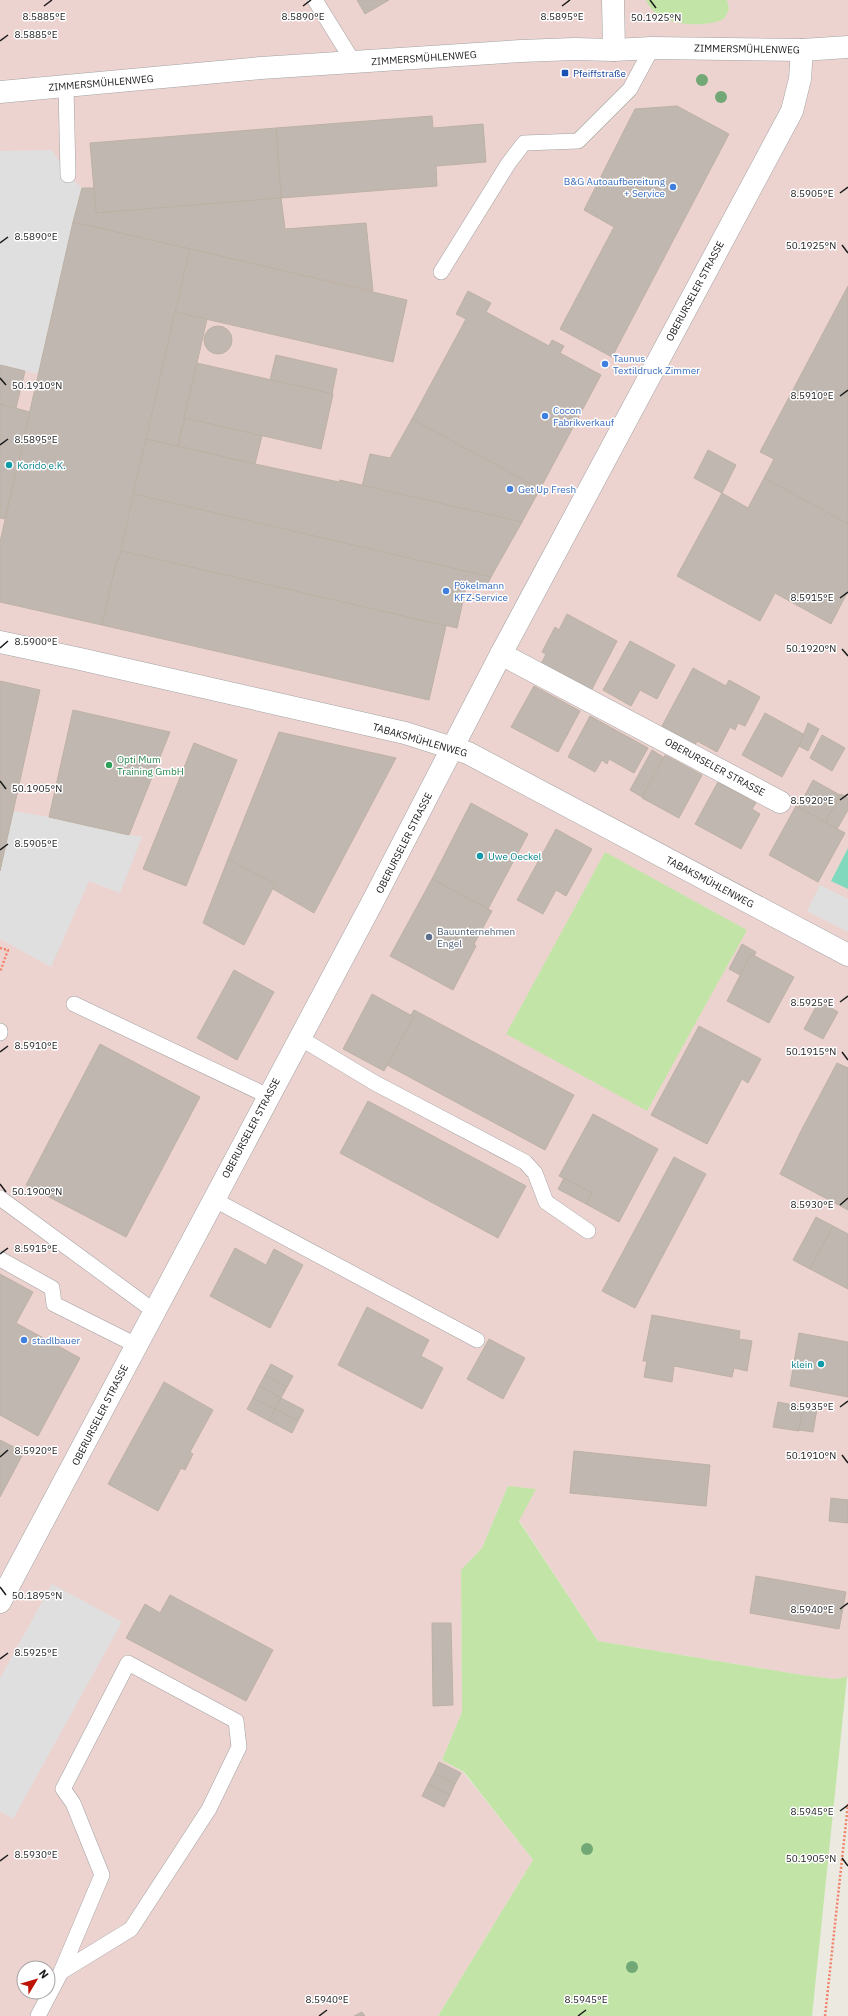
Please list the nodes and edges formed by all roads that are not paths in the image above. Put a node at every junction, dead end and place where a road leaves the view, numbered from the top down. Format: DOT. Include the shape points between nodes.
graph roads {
  1 [pos="315,0"];
  2 [pos="612,0"];
  3 [pos="848,47"];
  4 [pos="652,48"];
  5 [pos="614,50"];
  6 [pos="802,50"];
  7 [pos="354,63"];
  8 [pos="66,86"];
  9 [pos="0,92"];
  10 [pos="68,175"];
  11 [pos="441,272"];
  12 [pos="0,642"];
  13 [pos="501,654"];
  14 [pos="452,748"];
  15 [pos="780,802"];
  16 [pos="848,955"];
  17 [pos="74,1004"];
  18 [pos="300,1038"];
  19 [pos="268,1096"];
  20 [pos="0,1198"];
  21 [pos="214,1199"];
  22 [pos="588,1231"];
  23 [pos="0,1259"];
  24 [pos="154,1311"];
  25 [pos="476,1340"];
  26 [pos="136,1345"];
  27 [pos="0,1602"];
  28 [pos="61,1972"];
  29 [pos="38,2016"];
  1 -- 7 [label="lane"];
  2 -- 5 [label="street"];
  3 -- 6 [label="street, ZIMMERSMÜHLENWEG"];
  4 -- 5 [label="street, ZIMMERSMÜHLENWEG"];
  4 -- 6 [label="street, ZIMMERSMÜHLENWEG"];
  4 -- 11 [label="lane" via="630,89 578,141 524,144 508,164"];
  5 -- 7 [label="street, ZIMMERSMÜHLENWEG" via="521,51"];
  6 -- 13 [label="street, OBERURSELER STRASSE" via="800,79 792,110"];
  7 -- 8 [label="street, ZIMMERSMÜHLENWEG" via="261,68"];
  8 -- 9 [label="street, ZIMMERSMÜHLENWEG"];
  8 -- 10 [label="lane"];
  12 -- 14 [label="street, TABAKSMÜHLENWEG" via="404,733"];
  13 -- 14 [label="street, OBERURSELER STRASSE"];
  13 -- 15 [label="street, OBERURSELER STRASSE"];
  14 -- 16 [label="street, TABAKSMÜHLENWEG" via="468,753"];
  14 -- 18 [label="street, OBERURSELER STRASSE"];
  17 -- 19 [label="lane"];
  18 -- 19 [label="street, OBERURSELER STRASSE"];
  18 -- 22 [label="lane" via="375,1083 525,1162 535,1172 546,1202"];
  19 -- 21 [label="street, OBERURSELER STRASSE"];
  20 -- 24 [label="lane"];
  21 -- 24 [label="street, OBERURSELER STRASSE"];
  21 -- 25 [label="lane"];
  23 -- 26 [label="lane" via="52,1288 54,1304"];
  24 -- 26 [label="street, OBERURSELER STRASSE"];
  26 -- 27 [label="street, OBERURSELER STRASSE"];
  28 -- 28 [label="lane" via="131,1929 209,1809 239,1747 236,1721 128,1663 63,1789 73,1803 102,1875"];
  28 -- 29 [label="lane"];
}
